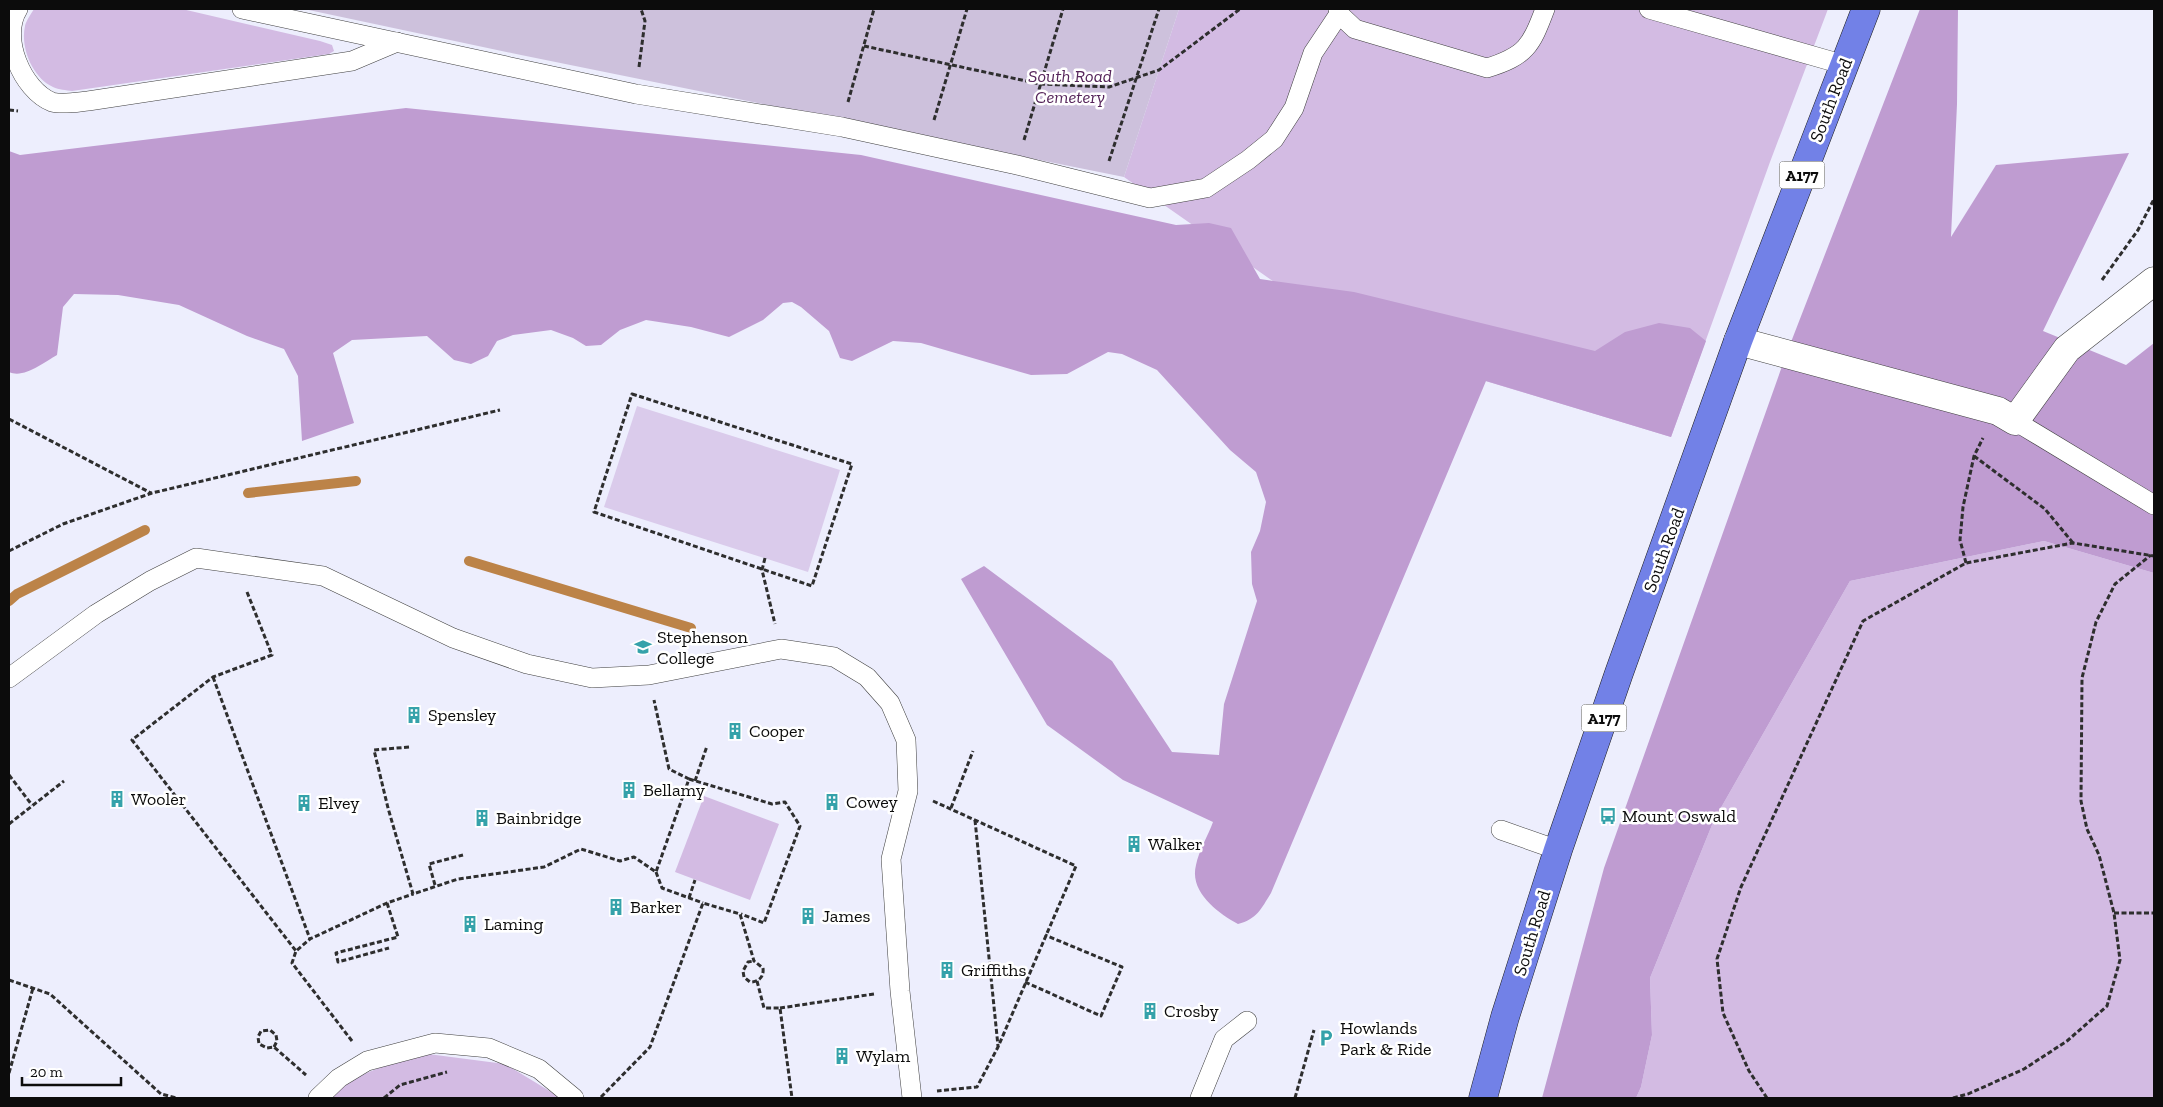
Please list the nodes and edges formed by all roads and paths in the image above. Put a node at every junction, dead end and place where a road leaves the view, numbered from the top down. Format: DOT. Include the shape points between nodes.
graph roads {
  1 [pos="18,9"];
  2 [pos="242,9"];
  3 [pos="641,9"];
  4 [pos="874,9"];
  5 [pos="967,9"];
  6 [pos="1063,9"];
  7 [pos="1159,9"];
  8 [pos="1240,9"];
  9 [pos="1545,9"];
  10 [pos="1649,9"];
  11 [pos="1866,9"];
  12 [pos="1338,11"];
  13 [pos="397,42"];
  14 [pos="864,46"];
  15 [pos="951,65"];
  16 [pos="1845,65"];
  17 [pos="1137,79"];
  18 [pos="1040,84"];
  19 [pos="636,94"];
  20 [pos="842,127"];
  21 [pos="926,146"];
  22 [pos="1017,165"];
  23 [pos="1101,186"];
  24 [pos="2154,281"];
  25 [pos="1738,341"];
  26 [pos="500,410"];
  27 [pos="2006,416"];
  28 [pos="9,419"];
  29 [pos="1974,456"];
  30 [pos="152,493"];
  31 [pos="2154,505"];
  32 [pos="2073,543"];
  33 [pos="9,551"];
  34 [pos="2153,555"];
  35 [pos="765,558"];
  36 [pos="235,564"];
  37 [pos="1966,564"];
  38 [pos="762,570"];
  39 [pos="781,649"];
  40 [pos="649,675"];
  41 [pos="213,677"];
  42 [pos="9,678"];
  43 [pos="707,746"];
  44 [pos="409,747"];
  45 [pos="973,751"];
  46 [pos="9,775"];
  47 [pos="689,779"];
  48 [pos="695,781"];
  49 [pos="64,782"];
  50 [pos="908,791"];
  51 [pos="32,805"];
  52 [pos="951,808"];
  53 [pos="975,820"];
  54 [pos="9,824"];
  55 [pos="1501,830"];
  56 [pos="1558,850"];
  57 [pos="463,855"];
  58 [pos="656,872"];
  59 [pos="695,880"];
  60 [pos="435,885"];
  61 [pos="413,894"];
  62 [pos="689,898"];
  63 [pos="387,903"];
  64 [pos="704,903"];
  65 [pos="2114,913"];
  66 [pos="2154,913"];
  67 [pos="740,914"];
  68 [pos="1045,935"];
  69 [pos="310,939"];
  70 [pos="389,948"];
  71 [pos="296,951"];
  72 [pos="754,961"];
  73 [pos="9,980"];
  74 [pos="757,981"];
  75 [pos="1025,982"];
  76 [pos="33,988"];
  77 [pos="900,991"];
  78 [pos="780,1008"];
  79 [pos="1247,1021"];
  80 [pos="1314,1030"];
  81 [pos="274,1047"];
  82 [pos="998,1047"];
  83 [pos="367,1061"];
  84 [pos="450,1071"];
  85 [pos="9,1073"];
  86 [pos="321,1095"];
  87 [pos="912,1096"];
  88 [pos="177,1098"];
  89 [pos="384,1098"];
  90 [pos="574,1098"];
  91 [pos="600,1098"];
  92 [pos="792,1098"];
  93 [pos="1200,1098"];
  94 [pos="1295,1098"];
  95 [pos="1483,1098"];
  96 [pos="1767,1098"];
  97 [pos="1953,1098"];
  1 -- 13 [label="lane" via="13,16 12,46 20,70 32,89 53,102 88,102 352,61"];
  2 -- 13 [label="lane"];
  3 -- 19 [label="path" via="644,21"];
  4 -- 14 [label="path"];
  5 -- 15 [label="path"];
  6 -- 18 [label="path"];
  7 -- 17 [label="path"];
  8 -- 17 [label="path" via="1158,70"];
  9 -- 12 [label="lane" via="1536,34 1526,49 1508,61 1486,68 1355,29"];
  10 -- 16 [label="lane"];
  11 -- 16 [label="main road, South Road / A177"];
  12 -- 23 [label="lane" via="1313,53 1294,108 1274,139 1248,160 1206,188 1150,198"];
  13 -- 19 [label="lane"];
  14 -- 15 [label="path"];
  14 -- 20 [label="path"];
  15 -- 18 [label="path"];
  15 -- 21 [label="path"];
  16 -- 25 [label="main road, South Road / A177"];
  17 -- 18 [label="path" via="1109,88"];
  17 -- 23 [label="path"];
  18 -- 22 [label="path"];
  19 -- 20 [label="lane"];
  20 -- 21 [label="lane"];
  21 -- 22 [label="lane"];
  22 -- 23 [label="lane"];
  24 -- 27 [label="street" via="2067,349"];
  25 -- 27 [label="street"];
  25 -- 56 [label="main road, South Road / A177"];
  26 -- 30 [label="path"];
  27 -- 29 [label="path"];
  27 -- 31 [label="lane"];
  28 -- 30 [label="path"];
  29 -- 32 [label="path" via="2045,509"];
  29 -- 37 [label="path" via="1960,540"];
  30 -- 33 [label="path" via="63,524"];
  32 -- 34 [label="path"];
  32 -- 37 [label="path"];
  34 -- 65 [label="path" via="2115,584 2096,622 2082,678 2081,801"];
  35 -- 38 [label="path"];
  36 -- 40 [label="lane" via="323,576 452,638 527,664 592,678"];
  36 -- 41 [label="path" via="272,655"];
  36 -- 42 [label="lane" via="196,558 150,581 96,614"];
  37 -- 96 [label="path" via="1863,621 1741,887 1717,959 1723,1012 1748,1071"];
  38 -- 38 [label="path" via="594,512 632,394 852,464 812,586"];
  38 -- 39 [label="path"];
  39 -- 40 [label="lane"];
  39 -- 50 [label="lane" via="834,657 867,677 890,702 906,740"];
  40 -- 47 [label="path" via="669,769"];
  41 -- 69 [label="path"];
  41 -- 71 [label="path" via="132,740"];
  43 -- 48 [label="path"];
  44 -- 61 [label="path" via="374,750"];
  45 -- 52 [label="path"];
  46 -- 51 [label="path"];
  47 -- 48 [label="path"];
  47 -- 58 [label="path"];
  48 -- 67 [label="path" via="772,804 785,802 800,826 764,923"];
  49 -- 51 [label="path"];
  50 -- 52 [label="path"];
  50 -- 77 [label="lane" via="891,859"];
  51 -- 54 [label="path"];
  52 -- 53 [label="path"];
  53 -- 68 [label="path" via="1076,866"];
  53 -- 82 [label="path"];
  55 -- 56 [label="lane"];
  56 -- 95 [label="main road, South Road / A177"];
  57 -- 60 [label="path" via="430,864"];
  58 -- 60 [label="path" via="634,857 620,861 581,849 544,867"];
  58 -- 62 [label="path" via="662,888"];
  59 -- 62 [label="path"];
  60 -- 61 [label="path"];
  61 -- 63 [label="path"];
  62 -- 64 [label="path"];
  63 -- 69 [label="path"];
  63 -- 70 [label="path" via="398,936 336,953 338,962"];
  64 -- 67 [label="path"];
  64 -- 91 [label="path" via="650,1047"];
  65 -- 66 [label="path"];
  65 -- 97 [label="path" via="2120,960 2106,1006 2067,1041 2024,1069"];
  67 -- 72 [label="path"];
  68 -- 75 [label="path"];
  68 -- 75 [label="path" via="1122,968 1100,1016"];
  69 -- 71 [label="path"];
  71 -- 83 [label="path" via="292,963"];
  72 -- 74 [label="path" via="763,968 763,976"];
  72 -- 74 [label="path" via="745,965 743,975 750,982"];
  73 -- 76 [label="path"];
  74 -- 78 [label="path" via="764,1008"];
  75 -- 82 [label="path"];
  76 -- 85 [label="path"];
  76 -- 88 [label="path" via="50,994 161,1094"];
  77 -- 78 [label="path"];
  77 -- 87 [label="lane"];
  78 -- 92 [label="path"];
  79 -- 93 [label="lane" via="1224,1039"];
  80 -- 94 [label="path"];
  81 -- 81 [label="path" via="276,1035 270,1030 261,1031 259,1044 266,1048"];
  81 -- 86 [label="path"];
  82 -- 87 [label="path" via="977,1087"];
  83 -- 86 [label="lane" via="339,1078"];
  83 -- 90 [label="lane" via="435,1044 489,1048 539,1069"];
  84 -- 89 [label="path" via="400,1085"];
}
